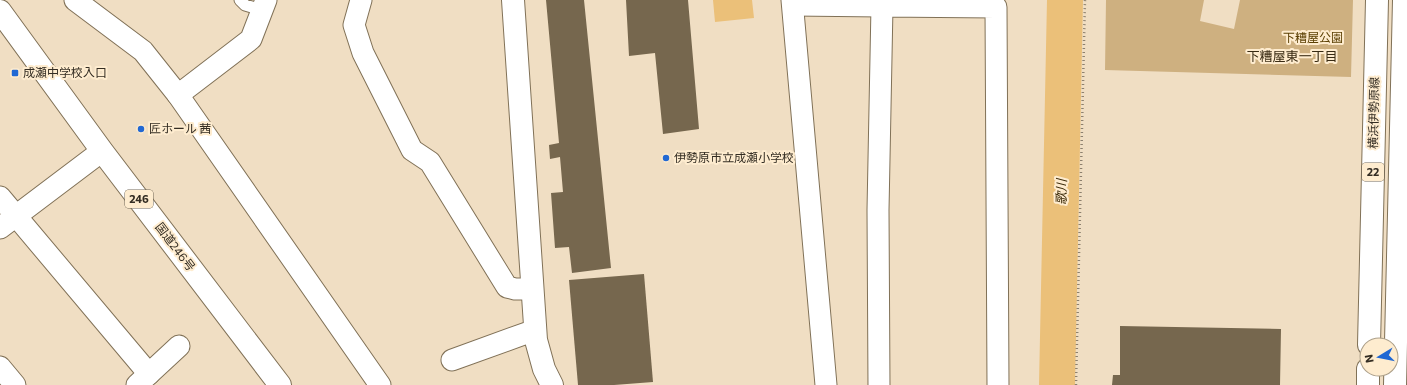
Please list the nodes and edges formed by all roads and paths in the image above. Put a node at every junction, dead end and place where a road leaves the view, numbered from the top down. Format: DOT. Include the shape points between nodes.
graph roads {
  1 [pos="76,0"];
  2 [pos="240,0"];
  3 [pos="361,0"];
  4 [pos="513,0"];
  5 [pos="1085,0"];
  6 [pos="1377,0"];
  7 [pos="1404,0"];
  8 [pos="792,2"];
  9 [pos="264,5"];
  10 [pos="882,6"];
  11 [pos="0,11"];
  12 [pos="178,95"];
  13 [pos="102,151"];
  14 [pos="0,197"];
  15 [pos="8,222"];
  16 [pos="532,289"];
  17 [pos="535,330"];
  18 [pos="1369,337"];
  19 [pos="180,346"];
  20 [pos="457,353"];
  21 [pos="0,367"];
  22 [pos="143,380"];
  23 [pos="15,385"];
  24 [pos="280,385"];
  25 [pos="380,385"];
  26 [pos="552,385"];
  27 [pos="826,385"];
  28 [pos="879,385"];
  29 [pos="998,385"];
  30 [pos="1076,385"];
  31 [pos="1395,385"];
  1 -- 12 [label="street" via="143,51"];
  2 -- 9 [label="lane" via="246,5"];
  3 -- 16 [label="street" via="354,25 364,53 412,150 430,162 507,287 515,290"];
  4 -- 16 [label="main road"];
  5 -- 30 [label="path"];
  6 -- 18 [label="main road, 横浜伊勢原線 / 22"];
  7 -- 31 [label="main road, 22"];
  8 -- 10 [label="street"];
  8 -- 27 [label="street"];
  9 -- 12 [label="street" via="252,39"];
  10 -- 28 [label="street" via="878,210"];
  10 -- 29 [label="street" via="996,7"];
  11 -- 13 [label="main road, 国道246号 / 246"];
  12 -- 25 [label="street"];
  13 -- 15 [label="street"];
  13 -- 24 [label="main road, 国道246号 / 246"];
  14 -- 15 [label="street"];
  15 -- 22 [label="street"];
  16 -- 17 [label="main road"];
  17 -- 20 [label="street"];
  17 -- 26 [label="main road" via="538,354"];
  19 -- 22 [label="street"];
  21 -- 23 [label="street"];
}
